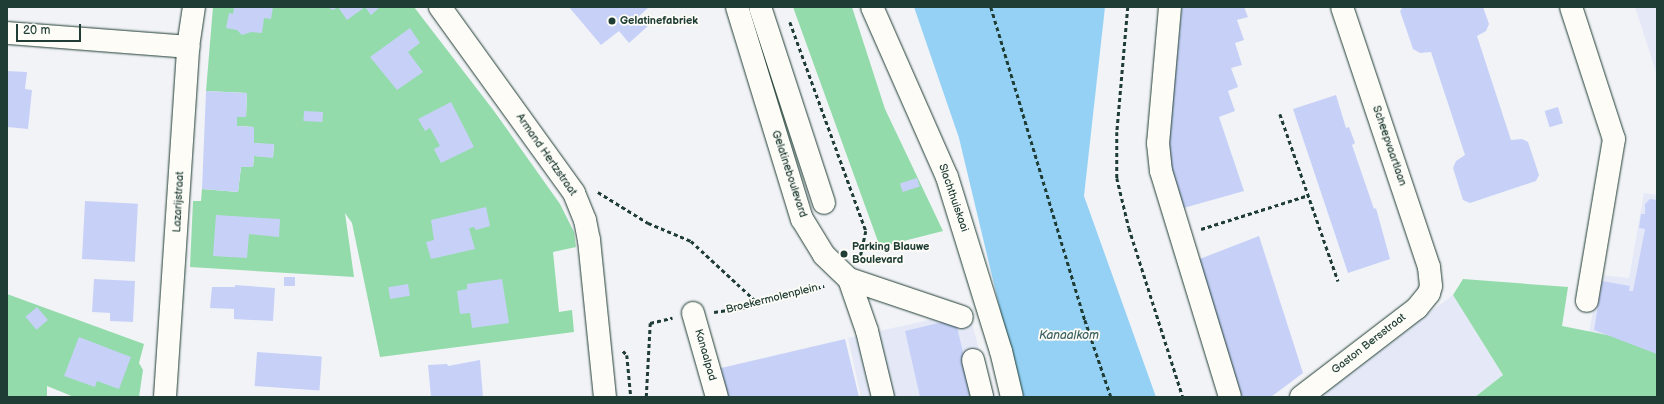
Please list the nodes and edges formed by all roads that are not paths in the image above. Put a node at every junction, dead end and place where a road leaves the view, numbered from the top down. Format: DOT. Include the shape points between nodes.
graph roads {
  1 [pos="194,7"];
  2 [pos="440,7"];
  3 [pos="737,7"];
  4 [pos="760,7"];
  5 [pos="872,7"];
  6 [pos="1170,7"];
  7 [pos="1342,7"];
  8 [pos="1571,7"];
  9 [pos="7,33"];
  10 [pos="188,47"];
  11 [pos="824,203"];
  12 [pos="850,279"];
  13 [pos="1431,286"];
  14 [pos="1587,301"];
  15 [pos="693,313"];
  16 [pos="962,317"];
  17 [pos="973,360"];
  18 [pos="165,397"];
  19 [pos="605,397"];
  20 [pos="717,397"];
  21 [pos="883,397"];
  22 [pos="982,397"];
  23 [pos="1012,397"];
  24 [pos="1230,397"];
  25 [pos="1301,397"];
  1 -- 10 [label="street, Lazarijstraat"];
  2 -- 19 [label="street, Armand Hertzstraat" via="574,193 585,220 590,248"];
  3 -- 12 [label="street, Gelatineboulevard" via="802,219 824,255"];
  4 -- 11 [label="street"];
  5 -- 23 [label="street, Slachthuiskaai" via="947,177 1001,351"];
  6 -- 24 [label="street" via="1158,143 1161,171"];
  7 -- 13 [label="street, Scheepvaartlaan" via="1429,267"];
  8 -- 14 [label="street" via="1614,139"];
  9 -- 10 [label="street"];
  10 -- 18 [label="street, Lazarijstraat"];
  12 -- 16 [label="street"];
  12 -- 21 [label="street, Gelatineboulevard" via="867,331"];
  13 -- 25 [label="street, Gaston Bersstraat" via="1417,308"];
  15 -- 20 [label="street, Kanaalpad"];
  17 -- 22 [label="street"];
}
